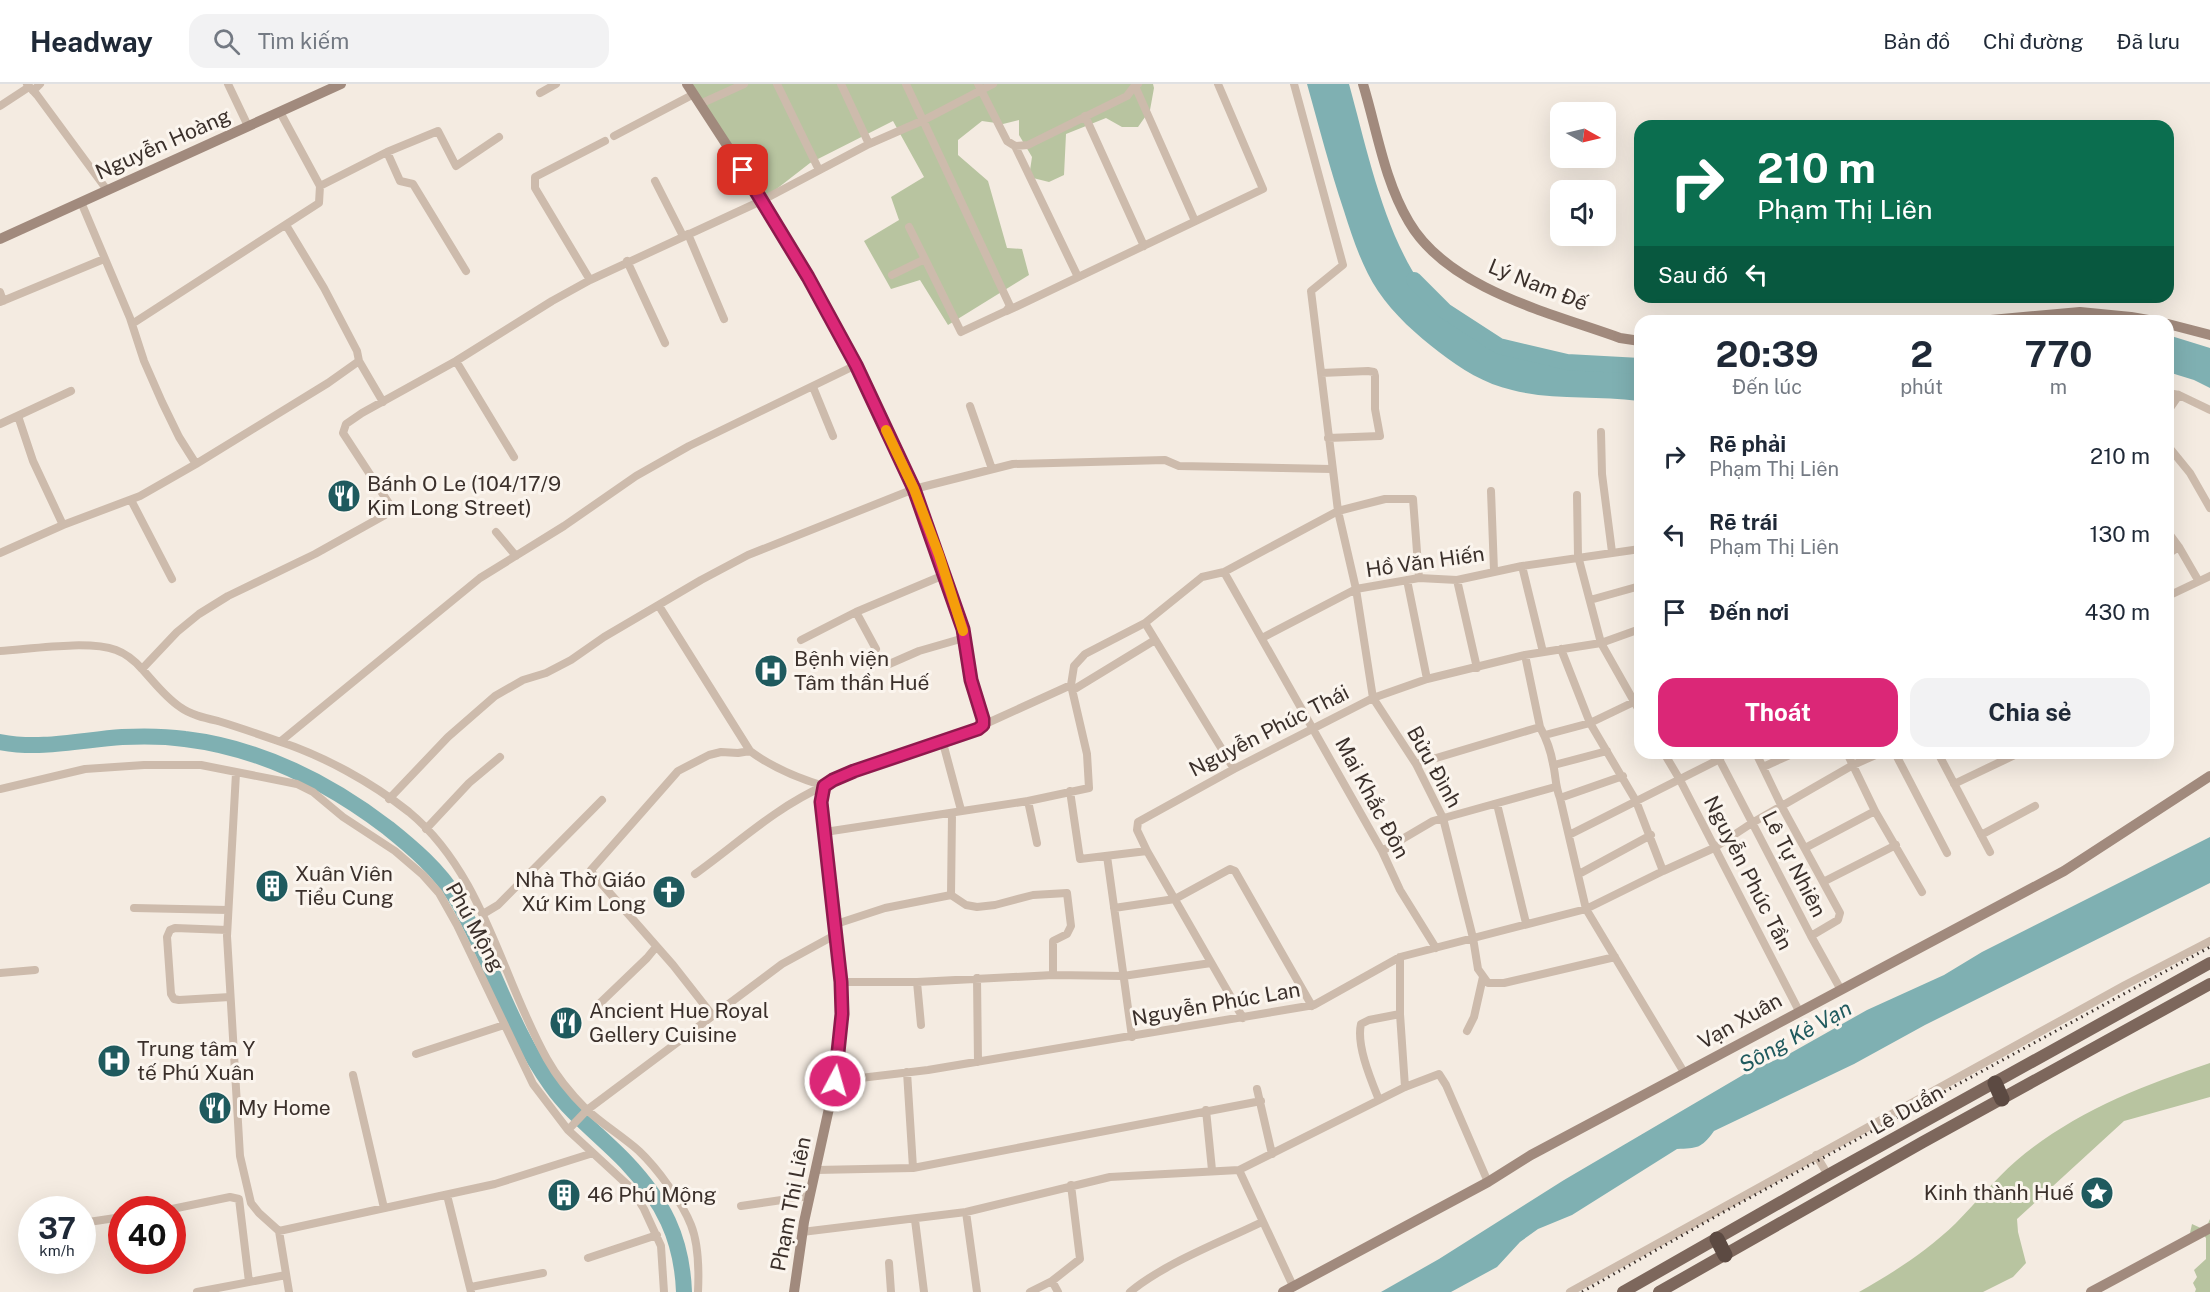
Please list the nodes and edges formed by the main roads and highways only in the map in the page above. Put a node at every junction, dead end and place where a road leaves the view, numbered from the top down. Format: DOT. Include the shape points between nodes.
graph roads {
  1 [pos="2210,963"];
  2 [pos="2210,984"];
  3 [pos="1995,1083"];
  4 [pos="2002,1099"];
  5 [pos="1717,1239"];
  6 [pos="1725,1255"];
  7 [pos="1623,1292"];
  8 [pos="1659,1292"];
  1 -- 3 [label="main road, Lê Duẩn"];
  2 -- 4 [label="main road, Lê Duẩn"];
  3 -- 4 [label="highway"];
  3 -- 5 [label="main road, Lê Duẩn"];
  4 -- 6 [label="main road, Lê Duẩn"];
  5 -- 6 [label="highway"];
  5 -- 7 [label="main road, Lê Duẩn"];
  6 -- 8 [label="main road, Lê Duẩn"];
}
